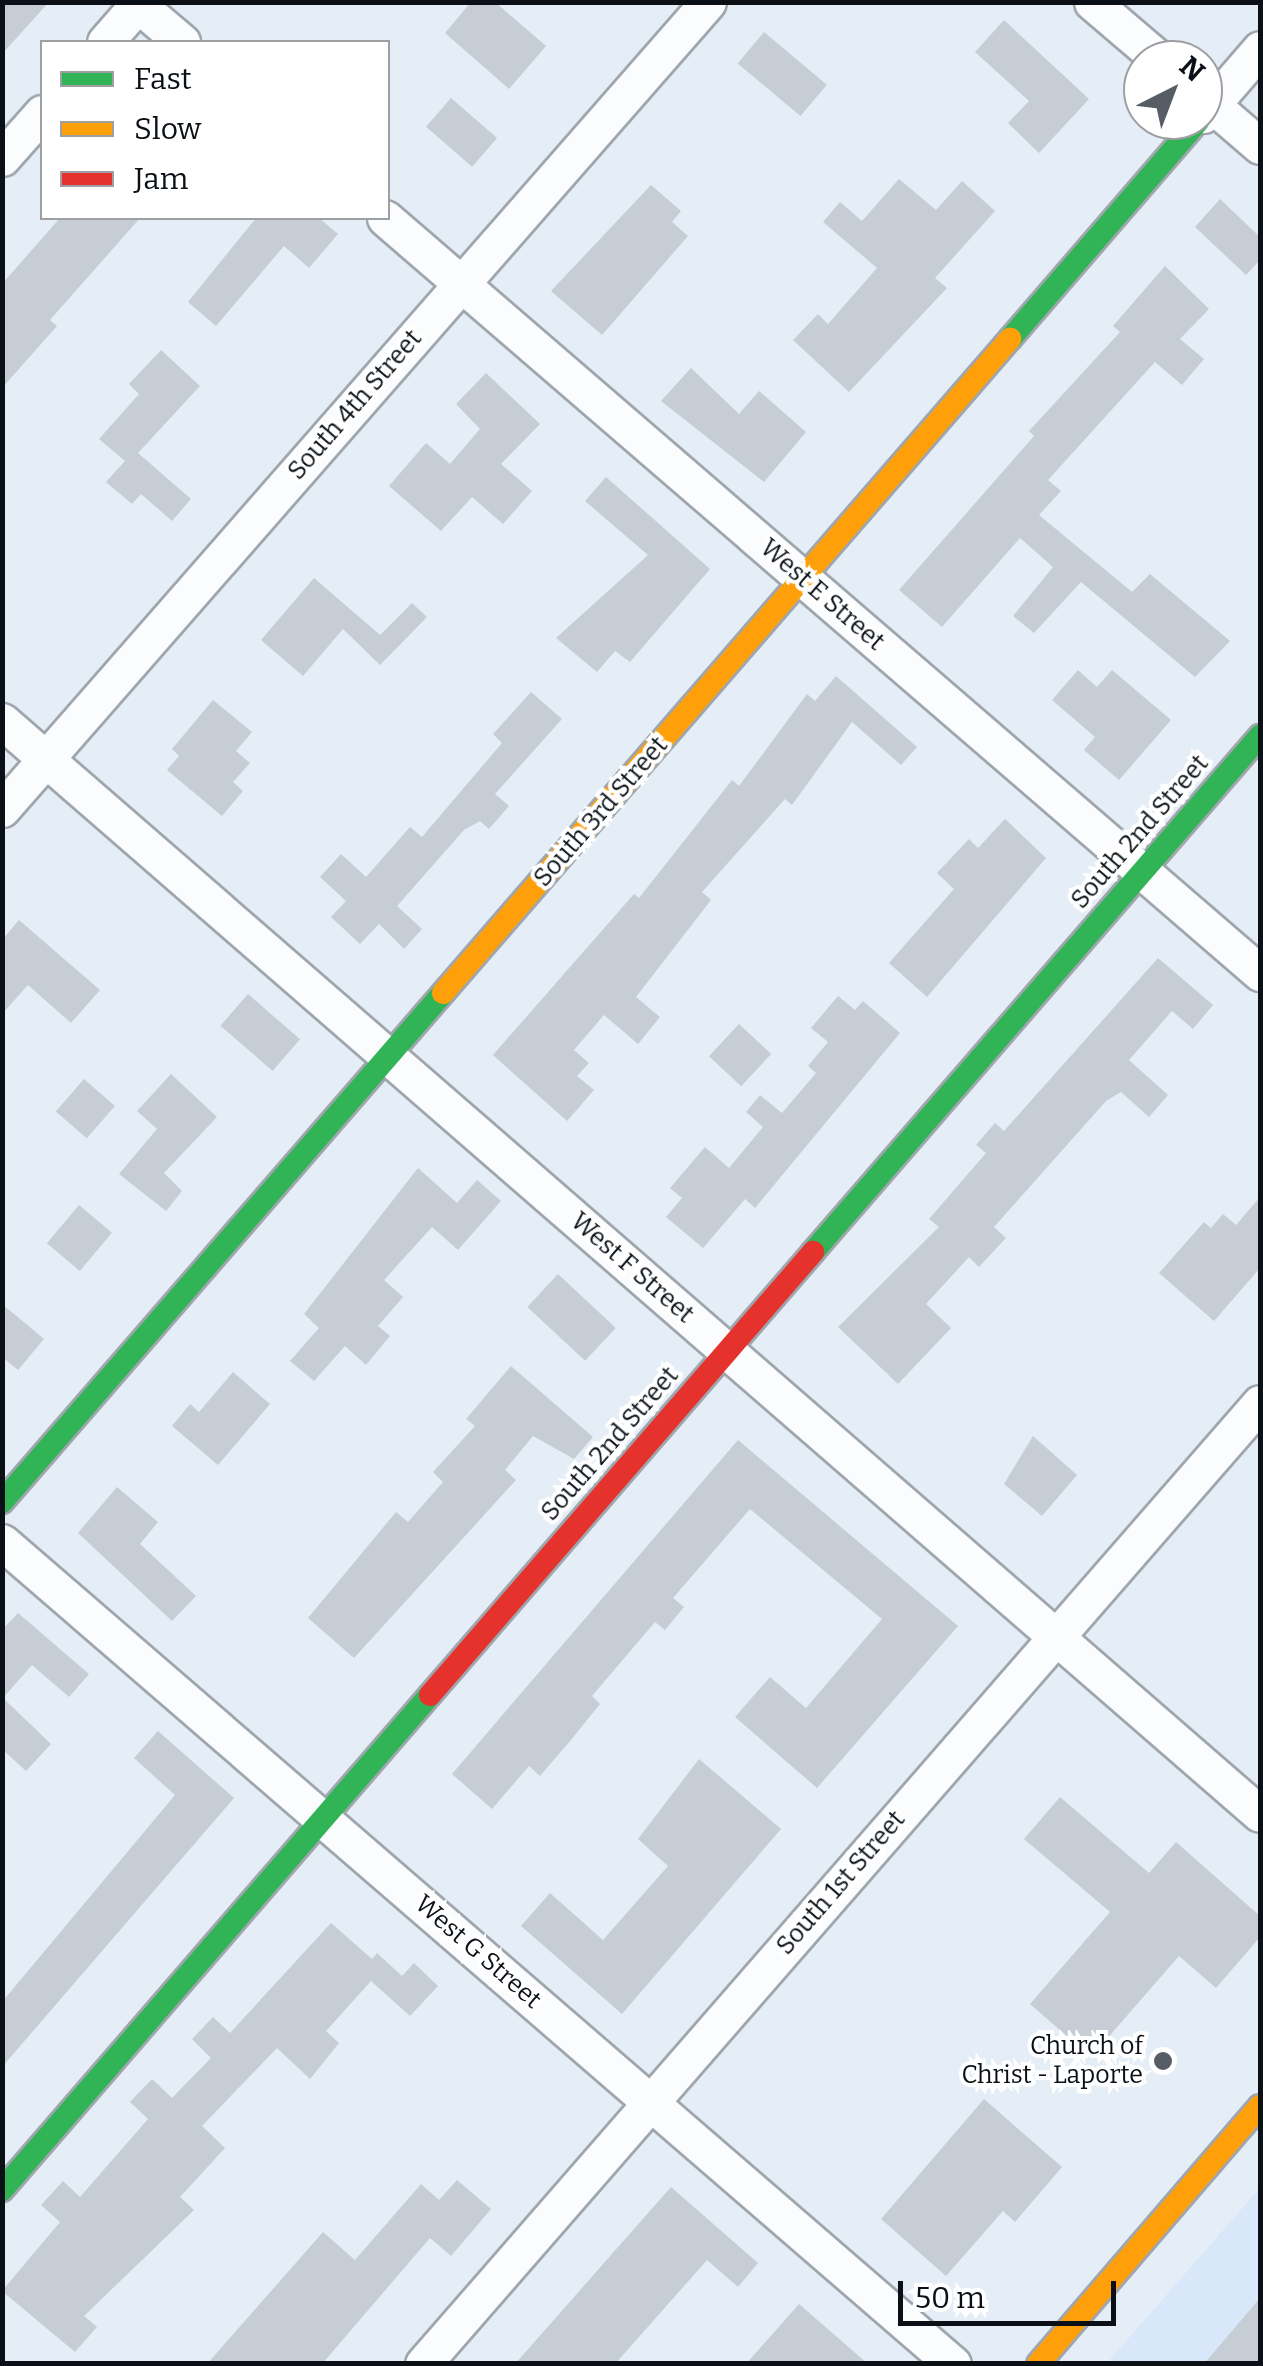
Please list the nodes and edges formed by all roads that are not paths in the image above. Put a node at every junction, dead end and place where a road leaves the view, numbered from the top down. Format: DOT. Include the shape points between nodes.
graph roads {
  1 [pos="708,2"];
  2 [pos="1092,2"];
  3 [pos="138,3"];
  4 [pos="107,40"];
  5 [pos="180,40"];
  6 [pos="1137,40"];
  7 [pos="1260,49"];
  8 [pos="1223,89"];
  9 [pos="40,115"];
  10 [pos="1223,122"];
  11 [pos="1177,140"];
  12 [pos="1260,146"];
  13 [pos="2,158"];
  14 [pos="387,220"];
  15 [pos="462,284"];
  16 [pos="802,578"];
  17 [pos="2,721"];
  18 [pos="1260,736"];
  19 [pos="46,758"];
  20 [pos="2,809"];
  21 [pos="1143,872"];
  22 [pos="1260,973"];
  23 [pos="390,1058"];
  24 [pos="727,1351"];
  25 [pos="1260,1403"];
  26 [pos="2,1502"];
  27 [pos="2,1542"];
  28 [pos="1057,1637"];
  29 [pos="1260,1814"];
  30 [pos="322,1818"];
  31 [pos="650,2101"];
  32 [pos="1260,2106"];
  33 [pos="2,2190"];
  34 [pos="424,2364"];
  35 [pos="953,2364"];
  36 [pos="1038,2364"];
  1 -- 15 [label="street, South 4th Street"];
  2 -- 6 [label="street"];
  3 -- 4 [label="street"];
  3 -- 5 [label="street"];
  7 -- 8 [label="street, South 3rd Street"];
  9 -- 13 [label="street"];
  10 -- 12 [label="street"];
  11 -- 16 [label="street, South 3rd Street"];
  14 -- 15 [label="street, West E Street"];
  15 -- 16 [label="street, West E Street"];
  15 -- 19 [label="street, South 4th Street"];
  16 -- 21 [label="street, West E Street"];
  16 -- 23 [label="street, South 3rd Street"];
  17 -- 19 [label="street, West F Street"];
  18 -- 21 [label="street, South 2nd Street"];
  19 -- 20 [label="street, South 4th Street"];
  19 -- 23 [label="street, West F Street"];
  21 -- 22 [label="street, West E Street"];
  21 -- 24 [label="street, South 2nd Street"];
  23 -- 24 [label="street, West F Street"];
  23 -- 26 [label="street, South 3rd Street"];
  24 -- 28 [label="street, West F Street"];
  24 -- 30 [label="street, South 2nd Street"];
  25 -- 28 [label="street, South 1st Street"];
  27 -- 30 [label="street, West G Street"];
  28 -- 29 [label="street, West F Street"];
  28 -- 31 [label="street, South 1st Street"];
  30 -- 31 [label="street, West G Street"];
  30 -- 33 [label="street, South 2nd Street"];
  31 -- 34 [label="street, South 1st Street"];
  31 -- 35 [label="street, West G Street"];
  32 -- 36 [label="street"];
}
